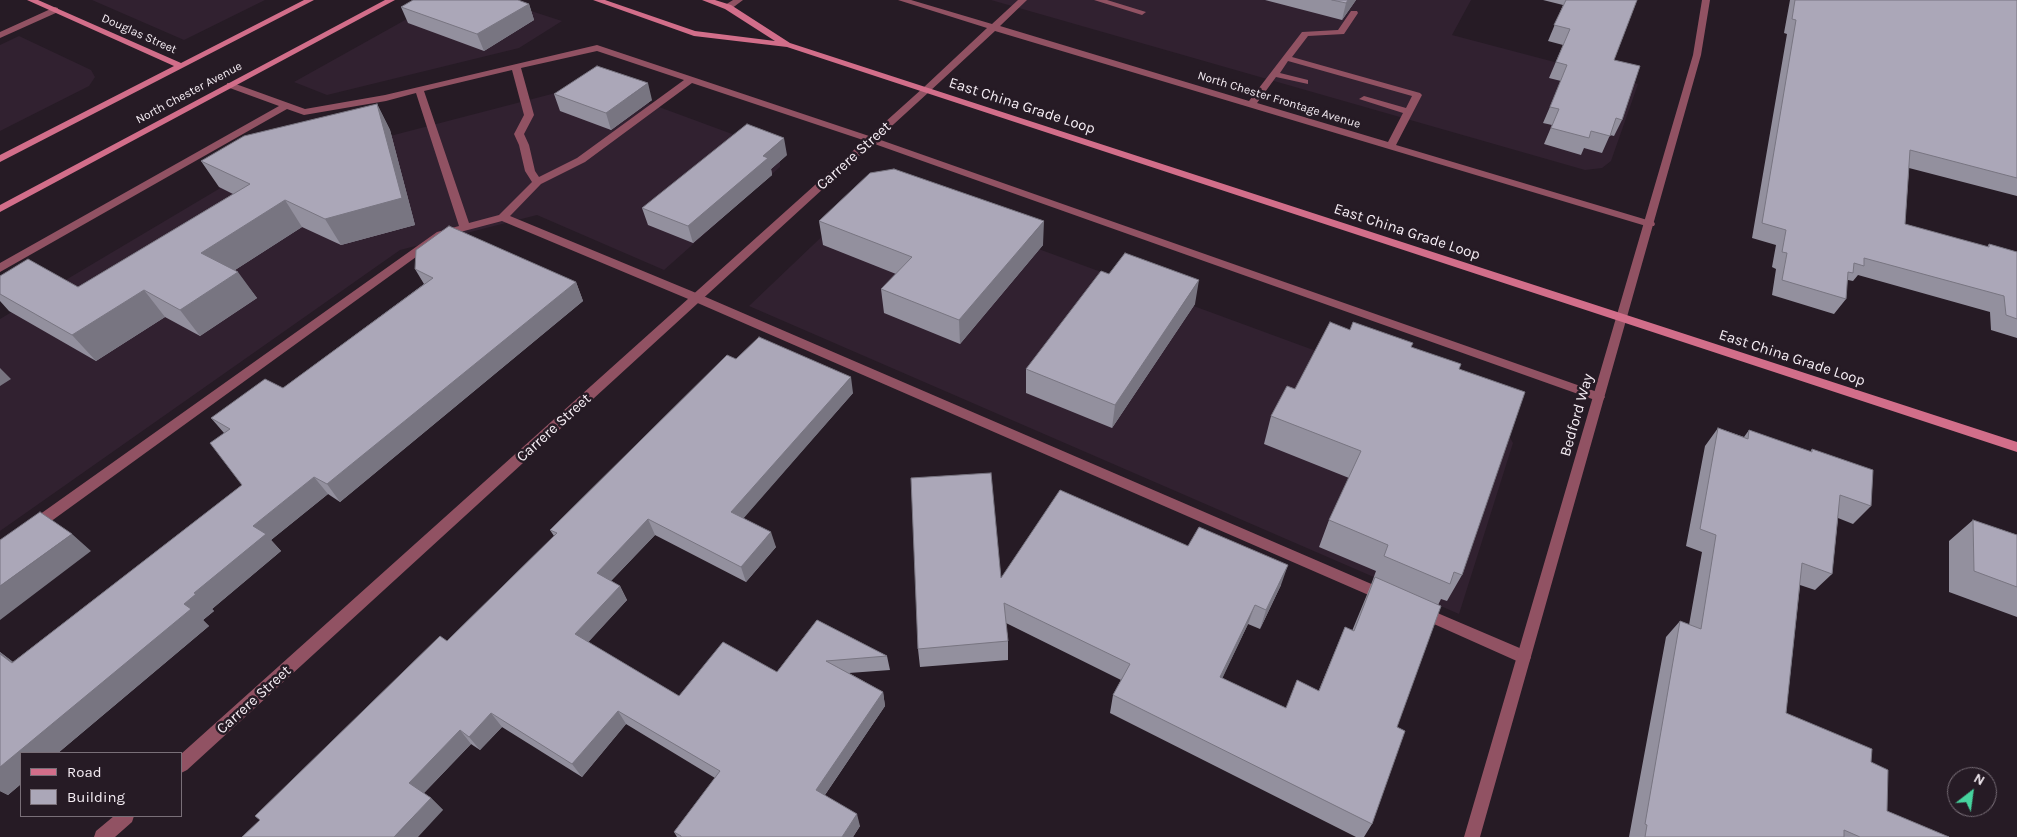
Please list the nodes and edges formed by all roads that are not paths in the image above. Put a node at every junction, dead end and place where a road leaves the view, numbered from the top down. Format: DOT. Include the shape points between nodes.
graph roads {
  1 [pos="31,0"];
  2 [pos="310,0"];
  3 [pos="391,0"];
  4 [pos="597,0"];
  5 [pos="706,0"];
  6 [pos="739,0"];
  7 [pos="902,0"];
  8 [pos="1023,0"];
  9 [pos="1098,0"];
  10 [pos="1706,0"];
  11 [pos="728,8"];
  12 [pos="55,10"];
  13 [pos="1142,12"];
  14 [pos="1354,14"];
  15 [pos="993,27"];
  16 [pos="0,35"];
  17 [pos="788,45"];
  18 [pos="1286,58"];
  19 [pos="181,66"];
  20 [pos="516,67"];
  21 [pos="1274,74"];
  22 [pos="691,80"];
  23 [pos="1306,82"];
  24 [pos="230,85"];
  25 [pos="418,89"];
  26 [pos="926,90"];
  27 [pos="1364,99"];
  28 [pos="1251,105"];
  29 [pos="286,106"];
  30 [pos="1409,112"];
  31 [pos="872,140"];
  32 [pos="1391,146"];
  33 [pos="0,159"];
  34 [pos="537,182"];
  35 [pos="0,209"];
  36 [pos="503,217"];
  37 [pos="1650,224"];
  38 [pos="466,228"];
  39 [pos="0,268"];
  40 [pos="697,298"];
  41 [pos="1622,318"];
  42 [pos="1599,398"];
  43 [pos="2017,447"];
  44 [pos="24,533"];
  45 [pos="1524,657"];
  46 [pos="182,764"];
  47 [pos="125,817"];
  48 [pos="102,837"];
  49 [pos="1472,837"];
  1 -- 12 [label="main road, Douglas Street"];
  2 -- 19 [label="main road, North Chester Avenue"];
  3 -- 24 [label="main road, North Chester Avenue"];
  4 -- 17 [label="main road, East China Grade Loop" via="694,34"];
  5 -- 11 [label="main road, East China Grade Loop"];
  6 -- 11 [label="street"];
  7 -- 15 [label="street, North Chester Frontage Avenue"];
  8 -- 15 [label="street, Carrere Street"];
  9 -- 13 [label="street"];
  10 -- 37 [label="street, Bedford Way" via="1697,55"];
  11 -- 17 [label="main road, East China Grade Loop"];
  12 -- 16 [label="street"];
  12 -- 19 [label="main road, Douglas Street"];
  14 -- 18 [label="street" via="1341,32 1304,34"];
  15 -- 26 [label="street, Carrere Street"];
  15 -- 28 [label="street, North Chester Frontage Avenue"];
  17 -- 26 [label="main road, East China Grade Loop"];
  18 -- 21 [label="street"];
  18 -- 30 [label="street" via="1417,95"];
  19 -- 33 [label="main road, North Chester Avenue"];
  20 -- 22 [label="street" via="596,48"];
  20 -- 25 [label="street"];
  20 -- 34 [label="street" via="529,116 519,134 530,171"];
  21 -- 23 [label="street"];
  21 -- 28 [label="street"];
  22 -- 31 [label="street"];
  22 -- 34 [label="street" via="581,160"];
  24 -- 29 [label="street"];
  24 -- 35 [label="main road, North Chester Avenue"];
  25 -- 29 [label="street" via="304,112"];
  25 -- 38 [label="street"];
  26 -- 31 [label="street, Carrere Street"];
  26 -- 41 [label="main road, East China Grade Loop"];
  27 -- 30 [label="street"];
  28 -- 32 [label="street, North Chester Frontage Avenue"];
  29 -- 39 [label="street"];
  30 -- 32 [label="street"];
  31 -- 40 [label="street, Carrere Street"];
  31 -- 42 [label="street"];
  32 -- 37 [label="street, North Chester Frontage Avenue"];
  34 -- 36 [label="street"];
  36 -- 38 [label="street"];
  36 -- 40 [label="street"];
  37 -- 41 [label="street, Bedford Way"];
  38 -- 44 [label="street" via="440,234"];
  40 -- 45 [label="street"];
  40 -- 46 [label="street, Carrere Street"];
  41 -- 42 [label="street, Bedford Way"];
  41 -- 43 [label="main road, East China Grade Loop"];
  42 -- 45 [label="street, Bedford Way"];
  45 -- 49 [label="street, Bedford Way"];
  47 -- 48 [label="street"];
}
